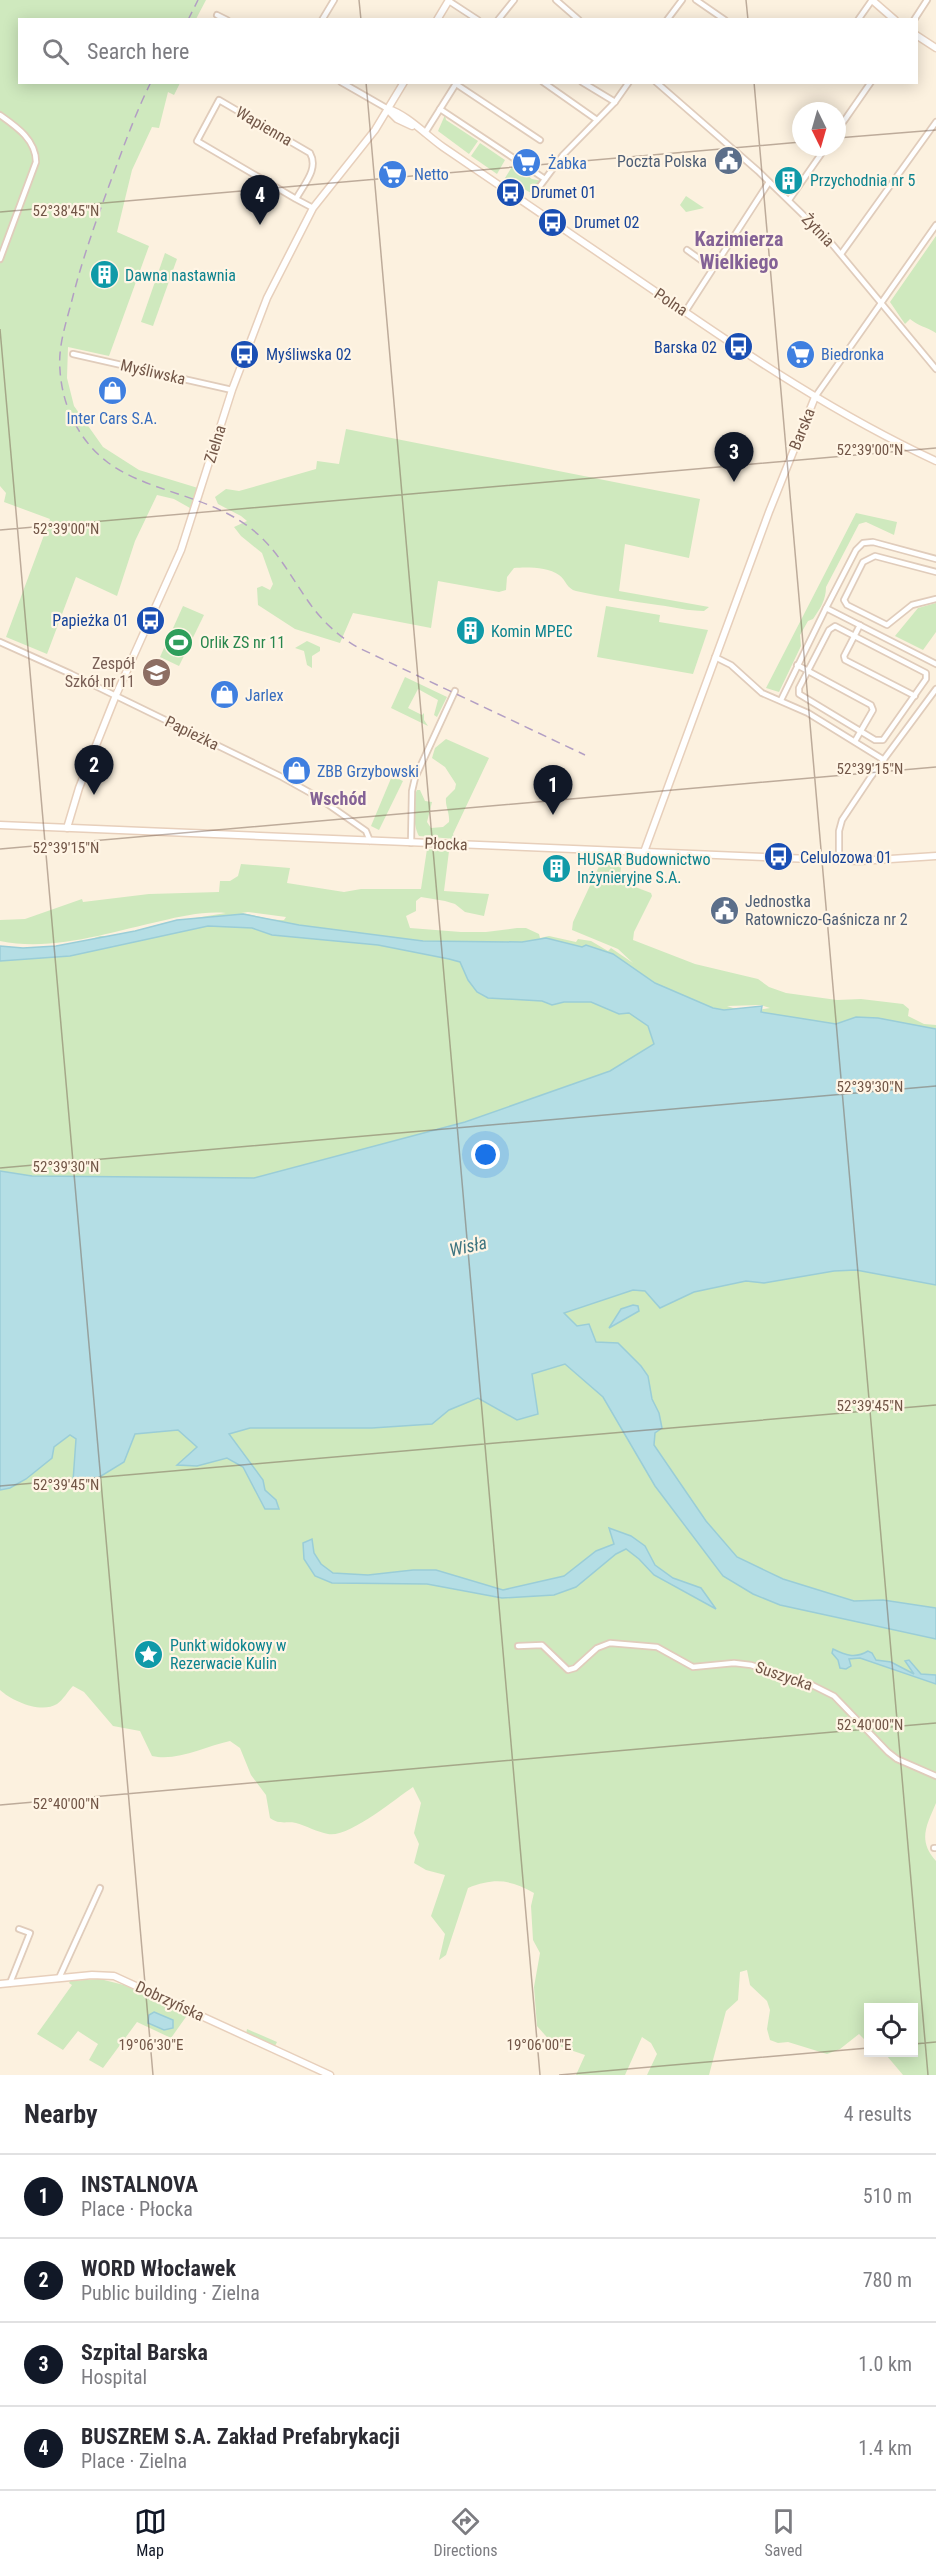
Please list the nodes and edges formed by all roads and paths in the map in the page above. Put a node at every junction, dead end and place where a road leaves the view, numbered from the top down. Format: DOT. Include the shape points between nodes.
graph roads {
  1 [pos="334,0"];
  2 [pos="449,0"];
  3 [pos="514,0"];
  4 [pos="556,0"];
  5 [pos="682,0"];
  6 [pos="696,0"];
  7 [pos="872,0"];
  8 [pos="927,0"];
  9 [pos="217,15"];
  10 [pos="223,18"];
  11 [pos="323,18"];
  12 [pos="438,18"];
  13 [pos="475,18"];
  14 [pos="500,18"];
  15 [pos="577,18"];
  16 [pos="669,18"];
  17 [pos="722,18"];
  18 [pos="859,18"];
  19 [pos="893,18"];
  20 [pos="915,18"];
  21 [pos="918,36"];
  22 [pos="936,48"];
  23 [pos="344,84"];
  24 [pos="403,84"];
  25 [pos="455,84"];
  26 [pos="546,84"];
  27 [pos="585,84"];
  28 [pos="627,84"];
  29 [pos="658,84"];
  30 [pos="870,84"];
  31 [pos="615,102"];
  32 [pos="388,109"];
  33 [pos="440,109"];
  34 [pos="0,115"];
  35 [pos="846,118"];
  36 [pos="597,120"];
  37 [pos="936,122"];
  38 [pos="424,134"];
  39 [pos="540,140"];
  40 [pos="820,156"];
  41 [pos="545,179"];
  42 [pos="769,182"];
  43 [pos="534,194"];
  44 [pos="296,199"];
  45 [pos="789,200"];
  46 [pos="313,207"];
  47 [pos="936,225"];
  48 [pos="687,250"];
  49 [pos="841,254"];
  50 [pos="0,259"];
  51 [pos="712,268"];
  52 [pos="881,302"];
  53 [pos="685,312"];
  54 [pos="73,354"];
  55 [pos="936,369"];
  56 [pos="232,390"];
  57 [pos="815,397"];
  58 [pos="936,460"];
  59 [pos="936,559"];
  60 [pos="936,572"];
  61 [pos="840,582"];
  62 [pos="850,587"];
  63 [pos="936,599"];
  64 [pos="826,608"];
  65 [pos="860,625"];
  66 [pos="885,625"];
  67 [pos="854,635"];
  68 [pos="880,636"];
  69 [pos="0,642"];
  70 [pos="715,657"];
  71 [pos="936,664"];
  72 [pos="797,665"];
  73 [pos="808,670"];
  74 [pos="936,689"];
  75 [pos="455,691"];
  76 [pos="116,695"];
  77 [pos="915,695"];
  78 [pos="781,700"];
  79 [pos="926,703"];
  80 [pos="861,731"];
  81 [pos="855,741"];
  82 [pos="884,760"];
  83 [pos="0,825"];
  84 [pos="67,828"];
  85 [pos="370,841"];
  86 [pos="411,843"];
  87 [pos="644,852"];
  88 [pos="936,856"];
  89 [pos="839,861"];
  90 [pos="518,1646"];
  91 [pos="936,1776"];
  92 [pos="100,1888"];
  93 [pos="19,1929"];
  94 [pos="59,1978"];
  95 [pos="10,1983"];
  96 [pos="0,1984"];
  97 [pos="330,2075"];
  1 -- 11 [label="street"];
  2 -- 12 [label="street"];
  2 -- 13 [label="street"];
  3 -- 14 [label="street"];
  4 -- 15 [label="street"];
  5 -- 16 [label="street"];
  6 -- 17 [label="street"];
  7 -- 18 [label="street"];
  7 -- 19 [label="street"];
  8 -- 20 [label="street"];
  9 -- 10 [label="street"];
  21 -- 22 [label="street"];
  23 -- 32 [label="street, Polna"];
  24 -- 32 [label="street, Zielna"];
  25 -- 33 [label="street"];
  25 -- 39 [label="street"];
  26 -- 36 [label="street"];
  27 -- 31 [label="street"];
  28 -- 31 [label="street"];
  29 -- 42 [label="street, Żytnia"];
  30 -- 35 [label="street"];
  31 -- 36 [label="street"];
  32 -- 38 [label="street, Polna" via="401,113"];
  32 -- 46 [label="street, Zielna"];
  33 -- 38 [label="street"];
  33 -- 41 [label="street"];
  34 -- 50 [label="street" via="30,141 36,154"];
  36 -- 41 [label="street"];
  37 -- 49 [label="street"];
  38 -- 53 [label="street, Polna"];
  40 -- 45 [label="street"];
  41 -- 43 [label="street"];
  42 -- 45 [label="street, Żytnia"];
  42 -- 51 [label="street"];
  44 -- 44 [label="street, Wapienna" via="197,141 219,100 310,153 314,168"];
  44 -- 46 [label="street, Wapienna"];
  45 -- 49 [label="street, Żytnia"];
  46 -- 56 [label="street, Zielna" via="267,298"];
  47 -- 52 [label="street, Barska"];
  48 -- 51 [label="street"];
  49 -- 52 [label="street, Żytnia"];
  51 -- 53 [label="street"];
  52 -- 55 [label="street, Żytnia"];
  52 -- 57 [label="street, Barska"];
  53 -- 57 [label="street, Polna"];
  54 -- 56 [label="street, Myśliwska"];
  56 -- 76 [label="street, Zielna" via="181,550"];
  57 -- 58 [label="street, Polna" via="858,423"];
  57 -- 70 [label="street, Barska"];
  59 -- 61 [label="street" via="865,542 856,550"];
  60 -- 62 [label="street" via="876,556 863,562"];
  61 -- 62 [label="street"];
  61 -- 64 [label="street"];
  62 -- 66 [label="street" via="844,599 846,604"];
  63 -- 66 [label="street" via="914,604"];
  64 -- 65 [label="street"];
  64 -- 72 [label="street"];
  65 -- 67 [label="street"];
  65 -- 68 [label="street"];
  66 -- 68 [label="street"];
  67 -- 73 [label="street" via="831,627"];
  67 -- 77 [label="street" via="845,660"];
  67 -- 77 [label="street" via="924,671 926,680"];
  68 -- 71 [label="street"];
  69 -- 76 [label="street, Papieżka"];
  70 -- 78 [label="street" via="731,665 762,693"];
  70 -- 87 [label="street, Barska"];
  72 -- 73 [label="street"];
  72 -- 78 [label="street"];
  73 -- 80 [label="street" via="799,688 800,695"];
  73 -- 80 [label="street" via="871,705 873,710"];
  74 -- 79 [label="street"];
  75 -- 86 [label="street" via="415,778"];
  76 -- 84 [label="street, Zielna"];
  76 -- 85 [label="street, Papieżka" via="300,787 366,831"];
  77 -- 79 [label="street"];
  77 -- 80 [label="street" via="882,740"];
  78 -- 81 [label="street"];
  79 -- 82 [label="street"];
  80 -- 81 [label="street"];
  81 -- 82 [label="street"];
  82 -- 89 [label="street" via="842,820"];
  83 -- 84 [label="street, Płocka"];
  84 -- 85 [label="street, Płocka"];
  85 -- 86 [label="street, Płocka"];
  86 -- 87 [label="street, Płocka"];
  87 -- 89 [label="street, Płocka"];
  88 -- 89 [label="street, Płocka"];
  90 -- 91 [label="street, Suszycka" via="542,1645 568,1670 610,1643 657,1647 693,1667 741,1663 760,1667 834,1696 888,1752"];
  92 -- 94 [label="street"];
  93 -- 95 [label="street" via="30,1933"];
  94 -- 95 [label="street, Dobrzyńska"];
  94 -- 97 [label="street, Dobrzyńska" via="114,1976"];
  95 -- 96 [label="street, Dobrzyńska"];
}
